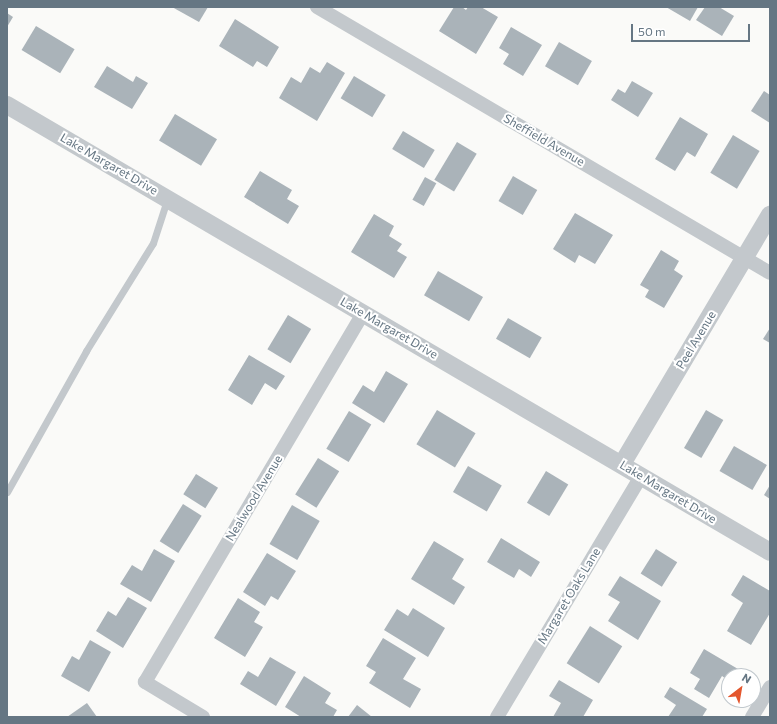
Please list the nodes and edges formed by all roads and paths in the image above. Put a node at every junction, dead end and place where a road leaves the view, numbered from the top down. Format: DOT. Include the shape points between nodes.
graph roads {
  1 [pos="317,7"];
  2 [pos="7,105"];
  3 [pos="167,198"];
  4 [pos="770,215"];
  5 [pos="744,258"];
  6 [pos="770,274"];
  7 [pos="363,313"];
  8 [pos="622,464"];
  9 [pos="641,476"];
  10 [pos="7,492"];
  11 [pos="770,552"];
  12 [pos="770,687"];
  13 [pos="202,717"];
  14 [pos="497,717"];
  15 [pos="752,717"];
  1 -- 5 [label="street, Sheffield Avenue"];
  2 -- 3 [label="street, Lake Margaret Drive"];
  3 -- 7 [label="street, Lake Margaret Drive"];
  3 -- 10 [label="lane" via="154,242 86,351"];
  4 -- 5 [label="street, Peel Avenue"];
  5 -- 6 [label="street, Sheffield Avenue"];
  5 -- 8 [label="street, Peel Avenue"];
  7 -- 8 [label="street, Lake Margaret Drive"];
  7 -- 13 [label="street, Nealwood Avenue" via="145,682"];
  8 -- 9 [label="street, Lake Margaret Drive"];
  9 -- 11 [label="street, Lake Margaret Drive"];
  9 -- 14 [label="street, Margaret Oaks Lane"];
  12 -- 15 [label="street"];
}
